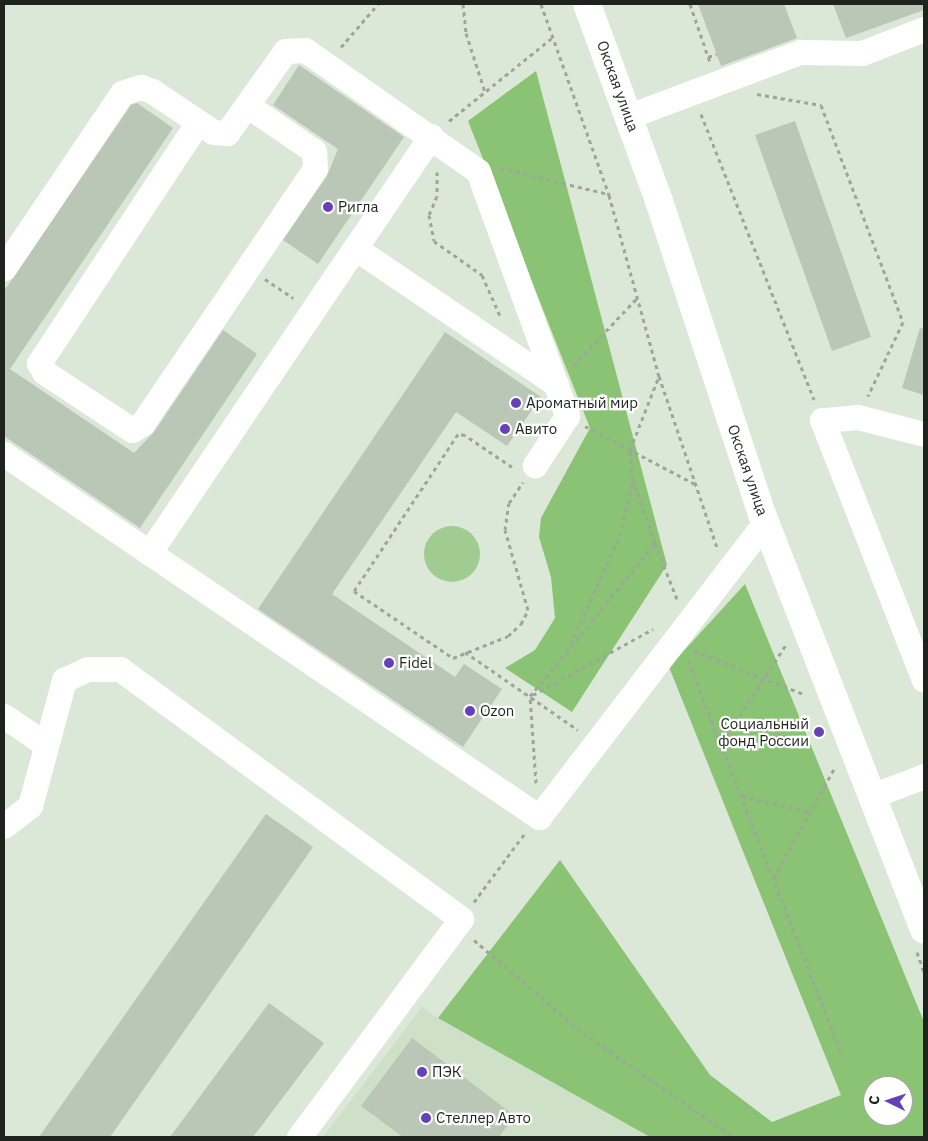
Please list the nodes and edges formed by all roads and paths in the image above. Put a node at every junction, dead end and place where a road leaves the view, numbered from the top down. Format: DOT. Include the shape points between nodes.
graph roads {
  1 [pos="378,4"];
  2 [pos="463,4"];
  3 [pos="541,4"];
  4 [pos="588,4"];
  5 [pos="690,4"];
  6 [pos="924,29"];
  7 [pos="553,37"];
  8 [pos="717,54"];
  9 [pos="708,57"];
  10 [pos="326,65"];
  11 [pos="717,83"];
  12 [pos="485,92"];
  13 [pos="693,92"];
  14 [pos="748,92"];
  15 [pos="248,106"];
  16 [pos="629,116"];
  17 [pos="198,122"];
  18 [pos="428,139"];
  19 [pos="467,160"];
  20 [pos="609,195"];
  21 [pos="355,248"];
  22 [pos="4,268"];
  23 [pos="256,273"];
  24 [pos="640,296"];
  25 [pos="312,311"];
  26 [pos="512,355"];
  27 [pos="659,376"];
  28 [pos="556,384"];
  29 [pos="567,416"];
  30 [pos="858,417"];
  31 [pos="822,420"];
  32 [pos="924,434"];
  33 [pos="630,450"];
  34 [pos="4,454"];
  35 [pos="530,470"];
  36 [pos="633,479"];
  37 [pos="696,484"];
  38 [pos="765,522"];
  39 [pos="655,543"];
  40 [pos="149,553"];
  41 [pos="719,555"];
  42 [pos="679,604"];
  43 [pos="657,627"];
  44 [pos="792,635"];
  45 [pos="691,649"];
  46 [pos="465,652"];
  47 [pos="567,652"];
  48 [pos="685,654"];
  49 [pos="763,680"];
  50 [pos="924,680"];
  51 [pos="530,696"];
  52 [pos="813,698"];
  53 [pos="4,716"];
  54 [pos="585,735"];
  55 [pos="721,743"];
  56 [pos="46,744"];
  57 [pos="838,762"];
  58 [pos="924,776"];
  59 [pos="742,796"];
  60 [pos="872,796"];
  61 [pos="810,812"];
  62 [pos="536,823"];
  63 [pos="4,826"];
  64 [pos="774,878"];
  65 [pos="461,919"];
  66 [pos="924,930"];
  67 [pos="843,1057"];
  68 [pos="299,1137"];
  69 [pos="734,1137"];
  1 -- 10 [label="path"];
  2 -- 12 [label="path" via="466,33"];
  3 -- 7 [label="path"];
  4 -- 16 [label="main road, Окская улица"];
  5 -- 9 [label="path"];
  6 -- 11 [label="street" via="862,53 800,52"];
  7 -- 12 [label="path"];
  7 -- 20 [label="path"];
  8 -- 9 [label="path"];
  9 -- 11 [label="path"];
  10 -- 15 [label="street" via="298,48 288,64"];
  10 -- 18 [label="street"];
  11 -- 13 [label="street"];
  12 -- 18 [label="path"];
  13 -- 16 [label="street"];
  13 -- 31 [label="path"];
  14 -- 30 [label="path" via="821,105 903,322"];
  15 -- 17 [label="street" via="227,133 213,132"];
  15 -- 17 [label="street" via="314,150 317,162 142,424 132,430 44,372 39,363"];
  16 -- 38 [label="main road, Окская улица"];
  17 -- 22 [label="street" via="142,87 122,93"];
  18 -- 19 [label="street"];
  18 -- 21 [label="street"];
  18 -- 26 [label="path" via="439,180 430,230 443,250 472,267 488,283"];
  19 -- 20 [label="path"];
  19 -- 28 [label="street" via="482,178"];
  20 -- 24 [label="path"];
  21 -- 25 [label="street"];
  21 -- 26 [label="street"];
  23 -- 25 [label="path"];
  24 -- 27 [label="path"];
  24 -- 28 [label="path"];
  25 -- 40 [label="street"];
  26 -- 28 [label="street"];
  27 -- 33 [label="path"];
  27 -- 37 [label="path"];
  28 -- 29 [label="street"];
  29 -- 33 [label="path"];
  29 -- 35 [label="street"];
  30 -- 31 [label="street"];
  30 -- 32 [label="street"];
  31 -- 50 [label="street"];
  33 -- 36 [label="path"];
  33 -- 37 [label="path"];
  34 -- 40 [label="street"];
  35 -- 46 [label="path" via="509,503 505,520 506,540 528,600 525,618 508,636"];
  35 -- 46 [label="path" via="458,434 354,586 357,594 449,657"];
  36 -- 39 [label="path"];
  36 -- 47 [label="path" via="620,535"];
  37 -- 41 [label="path"];
  38 -- 60 [label="main road, Окская улица"];
  38 -- 62 [label="street"];
  39 -- 42 [label="path"];
  39 -- 47 [label="path"];
  40 -- 62 [label="street"];
  43 -- 51 [label="path"];
  44 -- 49 [label="path"];
  45 -- 49 [label="path"];
  46 -- 51 [label="path"];
  47 -- 51 [label="path"];
  48 -- 55 [label="path"];
  49 -- 52 [label="path"];
  49 -- 55 [label="path"];
  51 -- 54 [label="path"];
  51 -- 62 [label="path"];
  53 -- 56 [label="street"];
  55 -- 59 [label="path"];
  56 -- 63 [label="street" via="30,806"];
  56 -- 65 [label="street" via="64,680 88,669 120,669"];
  57 -- 61 [label="path"];
  58 -- 60 [label="street"];
  59 -- 61 [label="path"];
  59 -- 64 [label="path"];
  60 -- 66 [label="main road, Окская улица"];
  61 -- 64 [label="path"];
  62 -- 65 [label="path"];
  64 -- 67 [label="path"];
  65 -- 68 [label="street"];
  65 -- 69 [label="path" via="481,950 576,1027"];
}
